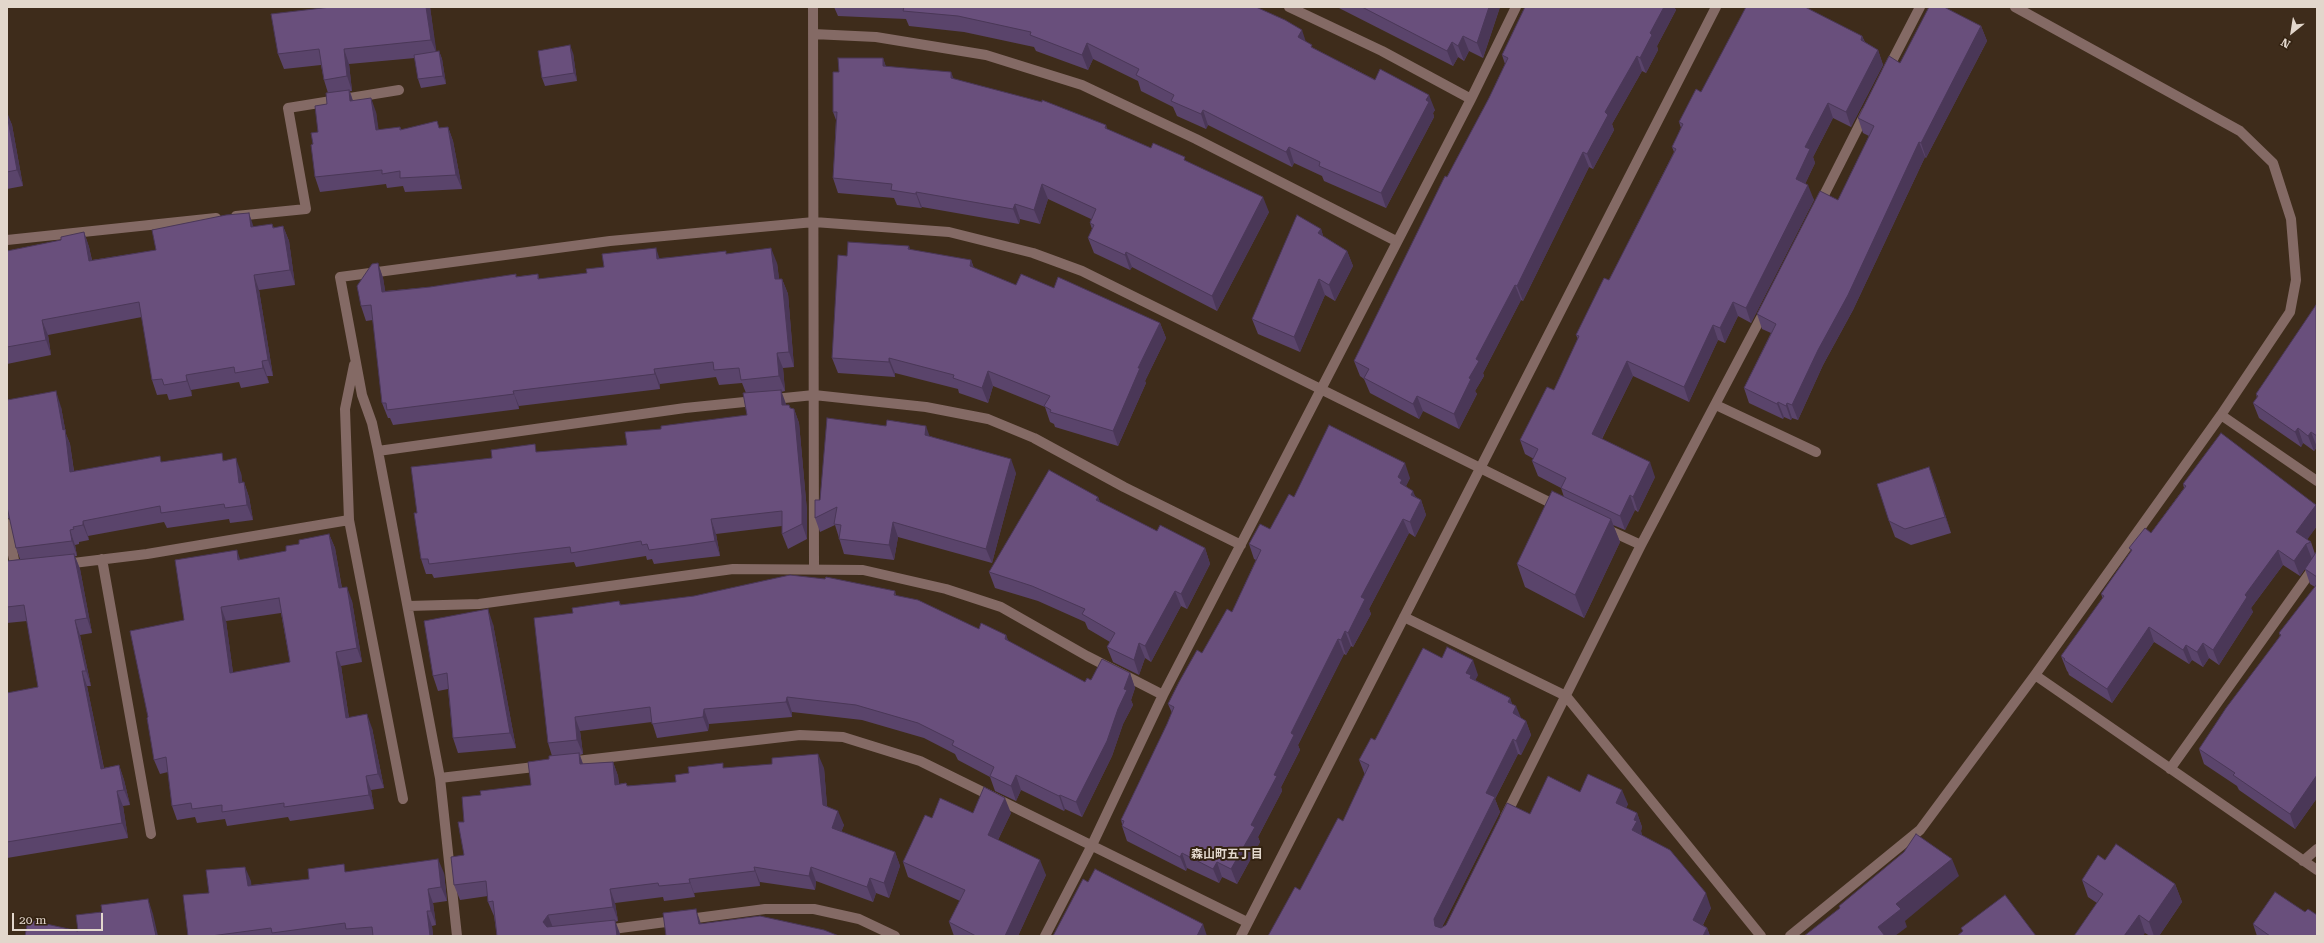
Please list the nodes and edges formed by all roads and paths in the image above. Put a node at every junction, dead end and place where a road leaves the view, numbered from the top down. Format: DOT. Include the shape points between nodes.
graph roads {
  1 [pos="813,7"];
  2 [pos="1289,7"];
  3 [pos="1516,7"];
  4 [pos="1716,7"];
  5 [pos="1920,7"];
  6 [pos="2015,7"];
  7 [pos="813,34"];
  8 [pos="1883,78"];
  9 [pos="399,90"];
  10 [pos="1471,98"];
  11 [pos="1872,100"];
  12 [pos="1814,213"];
  13 [pos="814,222"];
  14 [pos="7,240"];
  15 [pos="1396,241"];
  16 [pos="1770,299"];
  17 [pos="355,360"];
  18 [pos="1322,388"];
  19 [pos="814,395"];
  20 [pos="1716,405"];
  21 [pos="2221,415"];
  22 [pos="378,451"];
  23 [pos="1816,452"];
  24 [pos="1480,469"];
  25 [pos="2317,481"];
  26 [pos="1568,511"];
  27 [pos="349,520"];
  28 [pos="7,524"];
  29 [pos="1597,524"];
  30 [pos="1641,544"];
  31 [pos="1241,545"];
  32 [pos="102,559"];
  33 [pos="2317,563"];
  34 [pos="55,565"];
  35 [pos="814,569"];
  36 [pos="15,570"];
  37 [pos="408,606"];
  38 [pos="1404,617"];
  39 [pos="2035,674"];
  40 [pos="1163,695"];
  41 [pos="1566,696"];
  42 [pos="2170,769"];
  43 [pos="440,778"];
  44 [pos="402,799"];
  45 [pos="1502,823"];
  46 [pos="151,834"];
  47 [pos="1092,845"];
  48 [pos="2317,849"];
  49 [pos="2303,861"];
  50 [pos="2317,870"];
  51 [pos="1248,922"];
  52 [pos="594,931"];
  53 [pos="457,936"];
  54 [pos="895,936"];
  55 [pos="1045,936"];
  56 [pos="1241,936"];
  57 [pos="1761,936"];
  58 [pos="1790,936"];
  1 -- 7 [label="street"];
  2 -- 10 [label="street" via="1382,51"];
  3 -- 10 [label="street"];
  4 -- 24 [label="street"];
  5 -- 8 [label="street"];
  6 -- 21 [label="street" via="2240,131 2273,163 2291,219 2296,280 2290,312"];
  7 -- 13 [label="street"];
  7 -- 15 [label="street" via="876,37 986,55 1082,85 1196,139"];
  9 -- 14 [label="street" via="288,108 306,209"];
  10 -- 15 [label="street"];
  11 -- 12 [label="street"];
  13 -- 17 [label="street" via="610,242 340,277"];
  13 -- 18 [label="street" via="949,232 1033,253 1082,271"];
  13 -- 19 [label="street"];
  15 -- 18 [label="street"];
  16 -- 20 [label="street"];
  17 -- 22 [label="street"];
  17 -- 27 [label="street" via="345,409"];
  18 -- 24 [label="street"];
  18 -- 31 [label="street"];
  19 -- 22 [label="street" via="685,408"];
  19 -- 31 [label="street" via="926,407 988,420 1034,438 1124,487"];
  19 -- 35 [label="street"];
  20 -- 23 [label="street"];
  20 -- 30 [label="street"];
  21 -- 25 [label="street"];
  21 -- 39 [label="street"];
  22 -- 37 [label="street"];
  24 -- 26 [label="street"];
  24 -- 38 [label="street"];
  27 -- 32 [label="street" via="147,554"];
  27 -- 44 [label="street"];
  28 -- 36 [label="street"];
  29 -- 30 [label="street"];
  30 -- 41 [label="street"];
  31 -- 40 [label="street"];
  32 -- 34 [label="street"];
  32 -- 46 [label="street"];
  33 -- 42 [label="street"];
  35 -- 37 [label="street" via="733,569 479,604"];
  35 -- 40 [label="street" via="863,570 946,589 1001,607 1087,656"];
  37 -- 43 [label="street"];
  38 -- 41 [label="street"];
  38 -- 51 [label="street"];
  39 -- 42 [label="street"];
  39 -- 58 [label="street" via="1920,830"];
  40 -- 47 [label="street"];
  41 -- 45 [label="street"];
  41 -- 57 [label="street"];
  42 -- 49 [label="street"];
  43 -- 47 [label="street" via="800,735 844,737 920,760"];
  43 -- 53 [label="street"];
  47 -- 51 [label="street"];
  47 -- 55 [label="street"];
  48 -- 49 [label="street"];
  49 -- 50 [label="street"];
  51 -- 56 [label="street"];
  52 -- 54 [label="street" via="765,909 814,909 859,919"];
}
